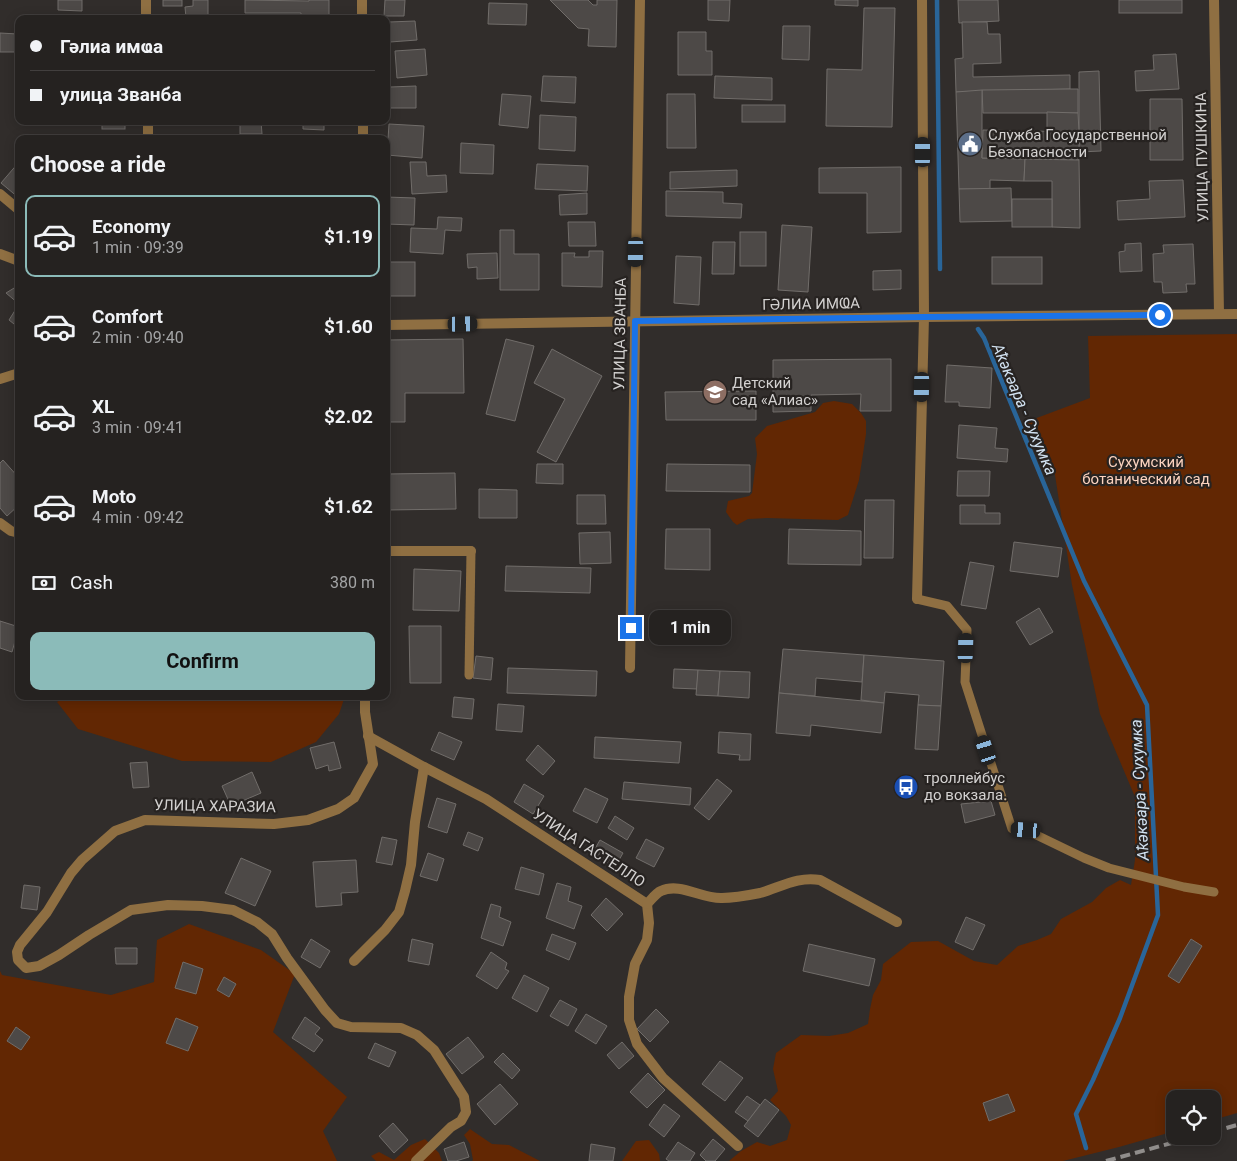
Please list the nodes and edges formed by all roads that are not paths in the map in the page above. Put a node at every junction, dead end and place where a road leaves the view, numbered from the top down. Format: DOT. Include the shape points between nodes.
graph roads {
  1 [pos="146,0"];
  2 [pos="362,0"];
  3 [pos="640,0"];
  4 [pos="922,0"];
  5 [pos="1214,0"];
  6 [pos="146,15"];
  7 [pos="362,15"];
  8 [pos="0,194"];
  9 [pos="15,207"];
  10 [pos="0,254"];
  11 [pos="15,260"];
  12 [pos="1219,314"];
  13 [pos="1237,314"];
  14 [pos="924,317"];
  15 [pos="635,321"];
  16 [pos="390,325"];
  17 [pos="15,374"];
  18 [pos="0,379"];
  19 [pos="0,523"];
  20 [pos="15,532"];
  21 [pos="390,551"];
  22 [pos="471,551"];
  23 [pos="917,599"];
  24 [pos="630,668"];
  25 [pos="469,675"];
  26 [pos="364,700"];
  27 [pos="368,736"];
  28 [pos="424,767"];
  29 [pos="1214,892"];
  30 [pos="647,904"];
  31 [pos="897,922"];
  32 [pos="354,961"];
  33 [pos="738,1146"];
  34 [pos="416,1161"];
  1 -- 6 [label="street"];
  2 -- 7 [label="street"];
  3 -- 15 [label="street, УЛИЦА ЗВАНБА"];
  4 -- 14 [label="street"];
  5 -- 12 [label="street, УЛИЦА ПУШКИНА"];
  8 -- 9 [label="street"];
  10 -- 11 [label="street"];
  12 -- 13 [label="street, ГӘЛИА ИМҨА"];
  12 -- 14 [label="street, ГӘЛИА ИМҨА"];
  14 -- 15 [label="street, ГӘЛИА ИМҨА"];
  14 -- 23 [label="street"];
  15 -- 16 [label="street, ГӘЛИА ИМҨА"];
  15 -- 24 [label="street, УЛИЦА ЗВАНБА"];
  17 -- 18 [label="street"];
  19 -- 20 [label="street"];
  21 -- 22 [label="street"];
  22 -- 25 [label="lane"];
  23 -- 29 [label="lane" via="947,606 967,630 965,682 1012,829 1026,830 1109,868"];
  26 -- 27 [label="street"];
  27 -- 28 [label="street, УЛИЦА ГАСТЕЛЛО"];
  27 -- 34 [label="street, УЛИЦА ХАРАЗИА" via="373,764 354,798 338,809 308,820 274,824 145,820 115,831 71,873 47,912 16,952 18,960 26,968 39,966 131,910 202,906 233,910 257,922 272,934 337,1023 351,1027 401,1028 417,1035 434,1050 464,1097 466,1112 461,1121"];
  28 -- 30 [label="street, УЛИЦА ГАСТЕЛЛО" via="486,799"];
  28 -- 32 [label="street" via="411,865 398,912"];
  30 -- 31 [label="street" via="660,891 672,888 721,898 760,893 810,878 820,880"];
  30 -- 33 [label="street, УЛИЦА ГАСТЕЛЛО" via="649,923 646,940 635,964 628,997 628,1020 637,1044 663,1078"];
}
